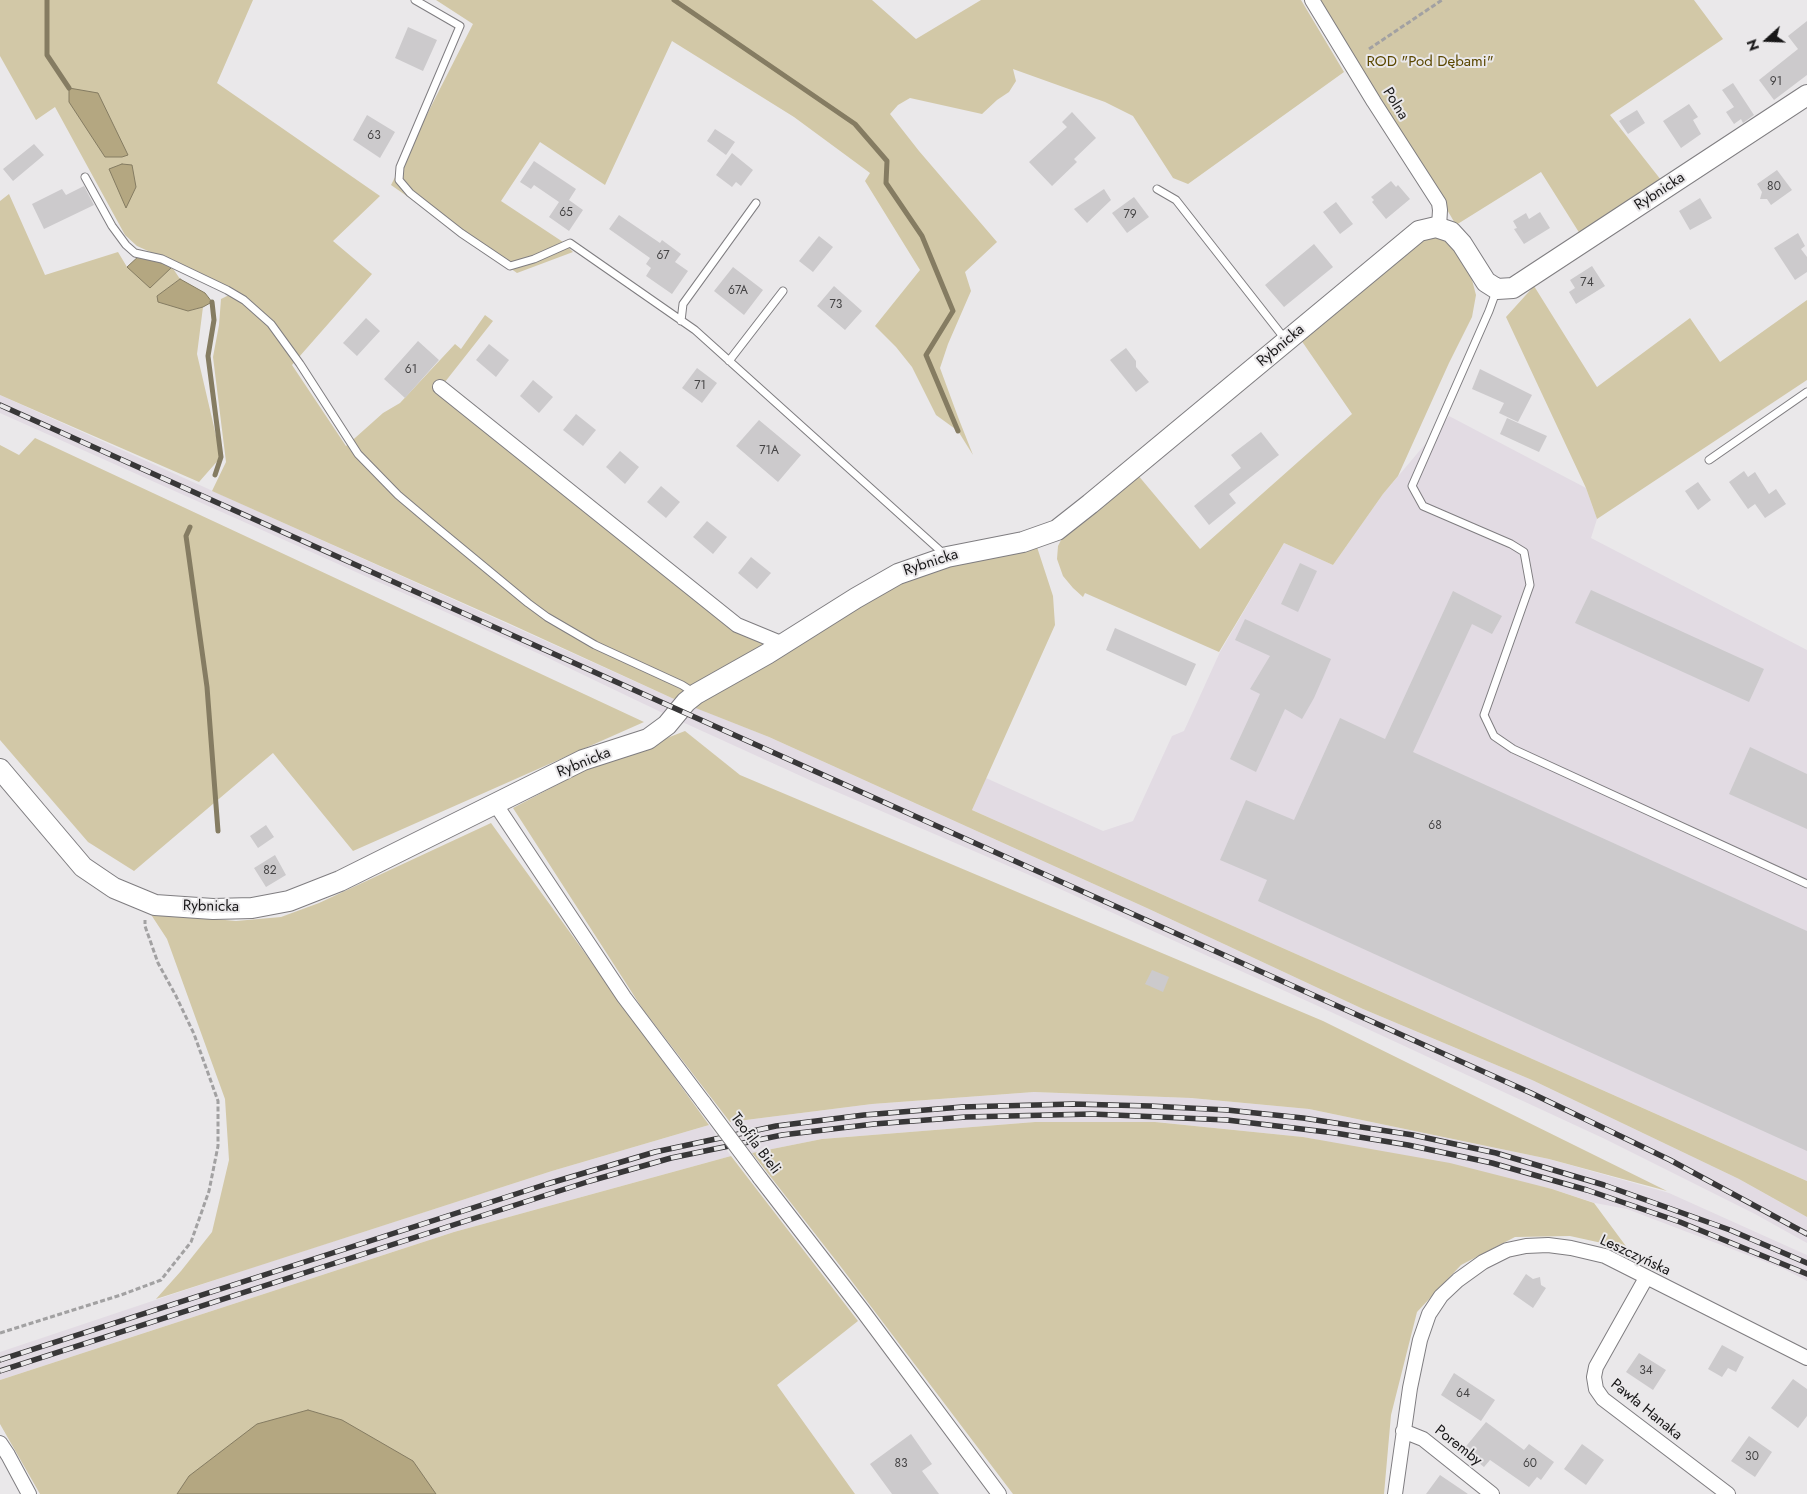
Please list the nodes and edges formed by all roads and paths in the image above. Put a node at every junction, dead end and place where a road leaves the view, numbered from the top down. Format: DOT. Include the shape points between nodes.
graph roads {
  1 [pos="416,0"];
  2 [pos="1312,0"];
  3 [pos="1442,0"];
  4 [pos="1369,49"];
  5 [pos="1807,95"];
  6 [pos="85,177"];
  7 [pos="1157,190"];
  8 [pos="756,203"];
  9 [pos="1439,227"];
  10 [pos="1497,289"];
  11 [pos="783,291"];
  12 [pos="681,321"];
  13 [pos="1286,342"];
  14 [pos="729,361"];
  15 [pos="440,387"];
  16 [pos="1807,392"];
  17 [pos="1709,460"];
  18 [pos="947,556"];
  19 [pos="783,644"];
  20 [pos="696,694"];
  21 [pos="0,769"];
  22 [pos="496,805"];
  23 [pos="1807,884"];
  24 [pos="145,902"];
  25 [pos="1646,1278"];
  26 [pos="0,1333"];
  27 [pos="1807,1358"];
  28 [pos="1403,1432"];
  29 [pos="0,1443"];
  30 [pos="29,1494"];
  31 [pos="999,1494"];
  32 [pos="1395,1494"];
  33 [pos="1492,1494"];
  34 [pos="1728,1494"];
  1 -- 12 [label="lane" via="460,26 400,167 399,180 410,193 461,233 510,266 570,243"];
  2 -- 9 [label="street, Polna" via="1439,203"];
  3 -- 4 [label="path"];
  5 -- 10 [label="street, Rybnicka" via="1518,285 1508,290"];
  6 -- 20 [label="lane" via="126,245 135,252 162,260 226,290 244,300 271,324 358,454 398,495 547,617 595,645"];
  7 -- 13 [label="lane" via="1176,200"];
  8 -- 12 [label="lane" via="684,304"];
  9 -- 10 [label="street" via="1455,235 1482,278"];
  9 -- 13 [label="street, Rybnicka" via="1426,228 1411,236"];
  10 -- 23 [label="lane" via="1412,486 1423,506 1524,552 1530,585 1484,716 1494,736 1513,749"];
  11 -- 14 [label="lane"];
  12 -- 14 [label="lane"];
  13 -- 18 [label="street, Rybnicka" via="1068,522 1023,542"];
  14 -- 18 [label="lane"];
  15 -- 19 [label="street" via="736,625"];
  16 -- 17 [label="lane"];
  18 -- 19 [label="street, Rybnicka" via="890,578"];
  19 -- 20 [label="street, Rybnicka"];
  20 -- 22 [label="street, Rybnicka" via="653,736 583,760"];
  21 -- 24 [label="street, Rybnicka" via="83,867 114,888"];
  22 -- 24 [label="street, Rybnicka" via="340,881 289,901 252,908 213,909"];
  22 -- 31 [label="street, Teofila Bieli, bridge" via="624,997"];
  24 -- 26 [label="path" via="146,926 158,963 194,1034 218,1101 218,1146 209,1191 191,1242 161,1280"];
  25 -- 27 [label="street, Leszczyńska"];
  25 -- 28 [label="street, Leszczyńska" via="1605,1256 1558,1246 1516,1248 1483,1262 1449,1288 1429,1314 1416,1356"];
  25 -- 34 [label="street, Pawła Hanaka" via="1596,1367 1596,1390 1603,1399"];
  28 -- 32 [label="street"];
  28 -- 33 [label="street, Poremby" via="1423,1439"];
  29 -- 30 [label="street"];
}
